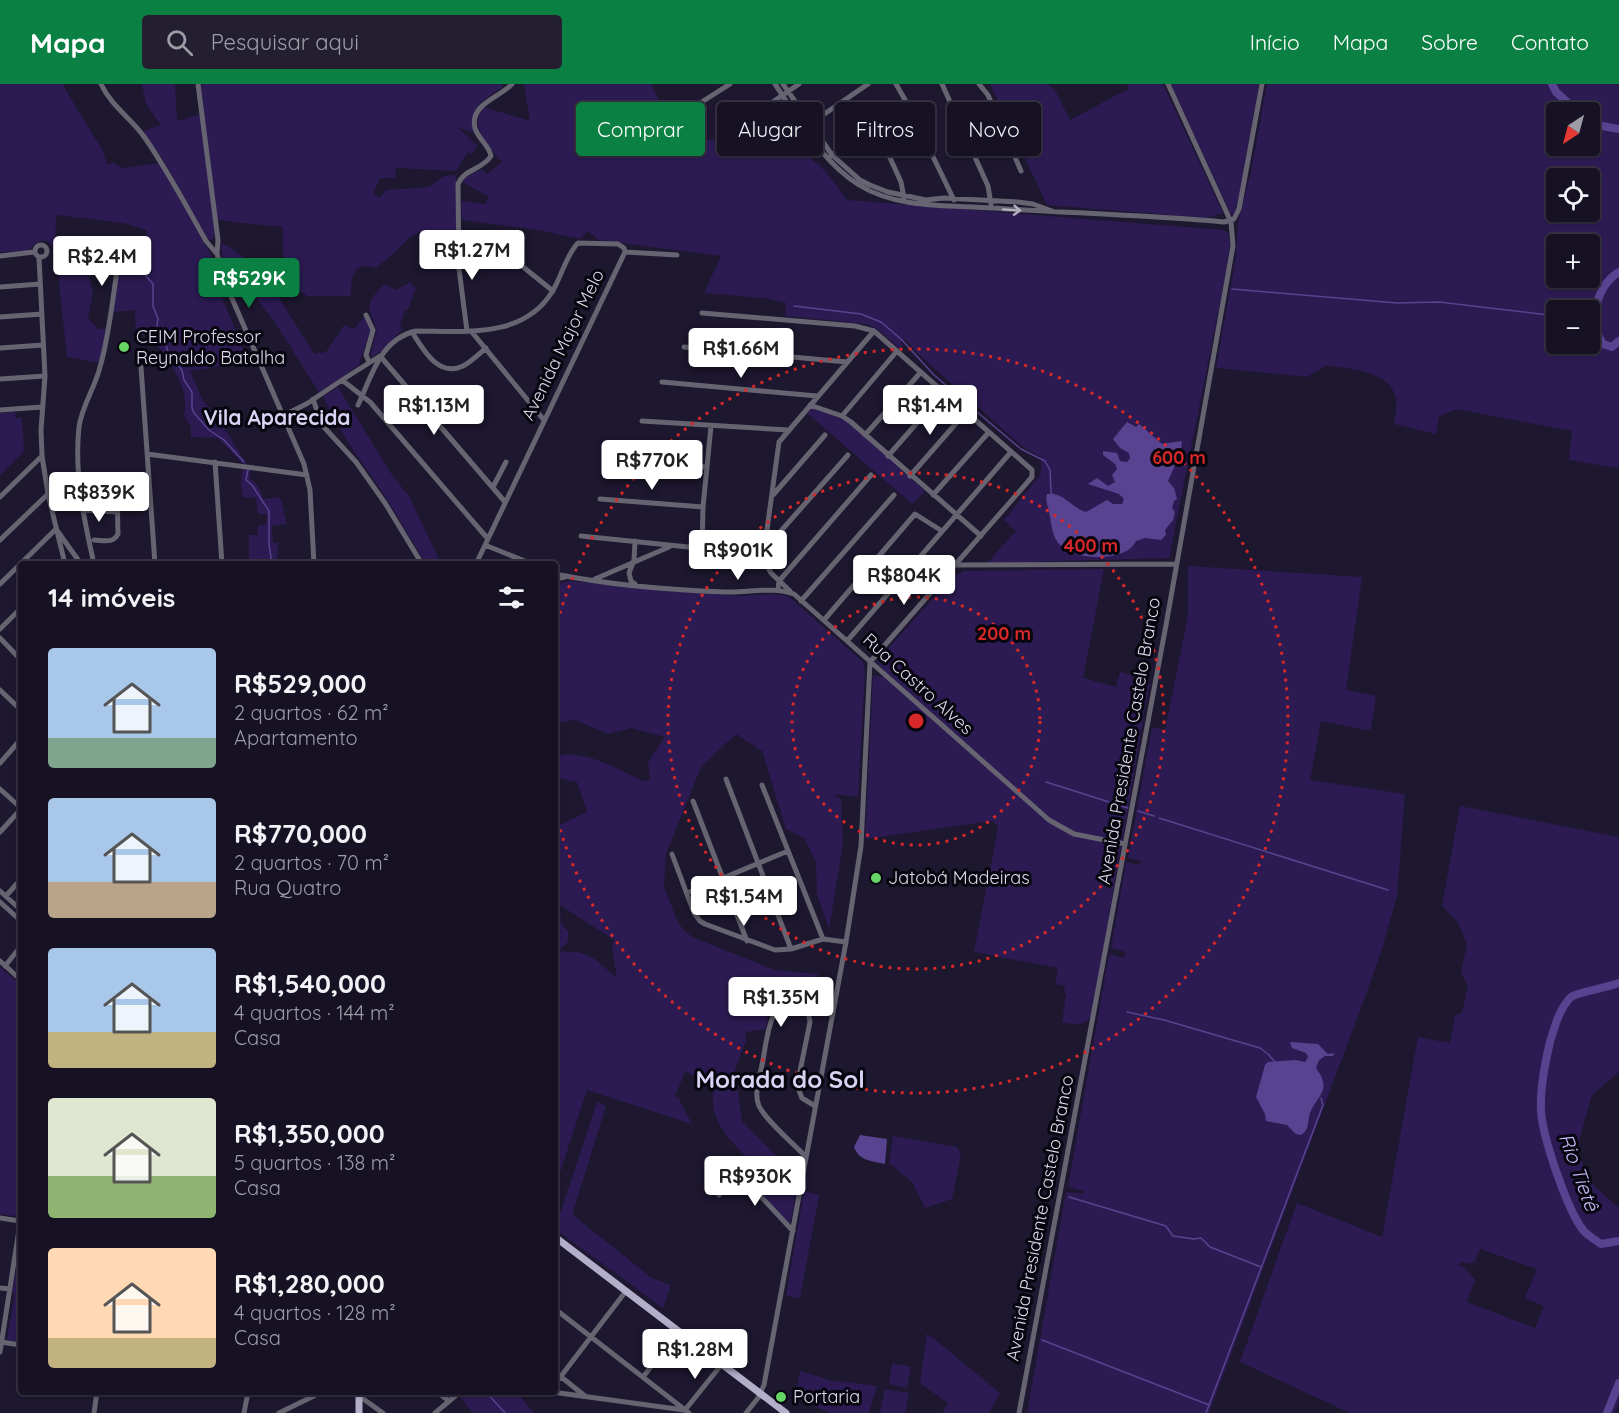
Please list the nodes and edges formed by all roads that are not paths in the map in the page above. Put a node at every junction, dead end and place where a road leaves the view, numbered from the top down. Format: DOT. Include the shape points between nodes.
graph roads {
  1 [pos="101,84"];
  2 [pos="198,84"];
  3 [pos="512,84"];
  4 [pos="730,84"];
  5 [pos="775,84"];
  6 [pos="783,84"];
  7 [pos="799,84"];
  8 [pos="868,84"];
  9 [pos="896,84"];
  10 [pos="942,84"];
  11 [pos="979,84"];
  12 [pos="1168,84"];
  13 [pos="1262,84"];
  14 [pos="785,94"];
  15 [pos="702,102"];
  16 [pos="773,102"];
  17 [pos="790,102"];
  18 [pos="906,102"];
  19 [pos="823,115"];
  20 [pos="823,149"];
  21 [pos="835,153"];
  22 [pos="889,156"];
  23 [pos="933,156"];
  24 [pos="829,157"];
  25 [pos="1021,171"];
  26 [pos="953,198"];
  27 [pos="904,199"];
  28 [pos="991,201"];
  29 [pos="958,207"];
  30 [pos="991,208"];
  31 [pos="1057,213"];
  32 [pos="1231,222"];
  33 [pos="492,242"];
  34 [pos="34,252"];
  35 [pos="625,252"];
  36 [pos="217,254"];
  37 [pos="677,255"];
  38 [pos="0,256"];
  39 [pos="39,258"];
  40 [pos="116,266"];
  41 [pos="40,284"];
  42 [pos="0,287"];
  43 [pos="553,291"];
  44 [pos="42,314"];
  45 [pos="702,314"];
  46 [pos="366,315"];
  47 [pos="0,317"];
  48 [pos="469,331"];
  49 [pos="874,331"];
  50 [pos="412,332"];
  51 [pos="43,345"];
  52 [pos="684,347"];
  53 [pos="0,348"];
  54 [pos="486,348"];
  55 [pos="897,351"];
  56 [pos="380,356"];
  57 [pos="369,362"];
  58 [pos="848,362"];
  59 [pos="141,367"];
  60 [pos="921,372"];
  61 [pos="45,376"];
  62 [pos="0,379"];
  63 [pos="342,380"];
  64 [pos="662,382"];
  65 [pos="944,392"];
  66 [pos="363,395"];
  67 [pos="817,396"];
  68 [pos="314,399"];
  69 [pos="358,405"];
  70 [pos="810,405"];
  71 [pos="42,407"];
  72 [pos="0,410"];
  73 [pos="966,412"];
  74 [pos="283,416"];
  75 [pos="842,416"];
  76 [pos="544,420"];
  77 [pos="642,421"];
  78 [pos="711,426"];
  79 [pos="788,430"];
  80 [pos="989,432"];
  81 [pos="825,435"];
  82 [pos="865,435"];
  83 [pos="1011,452"];
  84 [pos="147,454"];
  85 [pos="848,455"];
  86 [pos="42,456"];
  87 [pos="888,456"];
  88 [pos="620,460"];
  89 [pos="215,462"];
  90 [pos="506,462"];
  91 [pos="707,467"];
  92 [pos="307,475"];
  93 [pos="871,476"];
  94 [pos="910,476"];
  95 [pos="90,484"];
  96 [pos="493,487"];
  97 [pos="48,494"];
  98 [pos="894,495"];
  99 [pos="933,495"];
  100 [pos="772,496"];
  101 [pos="0,497"];
  102 [pos="600,499"];
  103 [pos="505,502"];
  104 [pos="703,507"];
  105 [pos="83,510"];
  106 [pos="117,512"];
  107 [pos="956,514"];
  108 [pos="56,529"];
  109 [pos="942,531"];
  110 [pos="581,536"];
  111 [pos="981,536"];
  112 [pos="0,540"];
  113 [pos="94,540"];
  114 [pos="487,542"];
  115 [pos="635,542"];
  116 [pos="670,546"];
  117 [pos="702,548"];
  118 [pos="727,550"];
  119 [pos="764,551"];
  120 [pos="74,558"];
  121 [pos="634,560"];
  122 [pos="23,561"];
  123 [pos="65,561"];
  124 [pos="70,561"];
  125 [pos="78,561"];
  126 [pos="93,561"];
  127 [pos="155,561"];
  128 [pos="222,561"];
  129 [pos="314,561"];
  130 [pos="420,561"];
  131 [pos="478,561"];
  132 [pos="526,561"];
  133 [pos="1176,564"];
  134 [pos="956,565"];
  135 [pos="18,566"];
  136 [pos="558,575"];
  137 [pos="570,577"];
  138 [pos="558,579"];
  139 [pos="592,580"];
  140 [pos="779,581"];
  141 [pos="0,584"];
  142 [pos="636,585"];
  143 [pos="778,589"];
  144 [pos="794,594"];
  145 [pos="801,601"];
  146 [pos="18,611"];
  147 [pos="824,620"];
  148 [pos="0,629"];
  149 [pos="0,638"];
  150 [pos="847,641"];
  151 [pos="18,656"];
  152 [pos="870,662"];
  153 [pos="1,692"];
  154 [pos="18,707"];
  155 [pos="18,742"];
  156 [pos="0,763"];
  157 [pos="726,779"];
  158 [pos="762,786"];
  159 [pos="0,789"];
  160 [pos="693,801"];
  161 [pos="18,805"];
  162 [pos="18,811"];
  163 [pos="0,832"];
  164 [pos="1125,844"];
  165 [pos="788,851"];
  166 [pos="672,854"];
  167 [pos="759,863"];
  168 [pos="723,878"];
  169 [pos="18,882"];
  170 [pos="0,891"];
  171 [pos="687,893"];
  172 [pos="6,896"];
  173 [pos="0,902"];
  174 [pos="18,907"];
  175 [pos="18,918"];
  176 [pos="823,939"];
  177 [pos="747,941"];
  178 [pos="846,942"];
  179 [pos="18,949"];
  180 [pos="791,949"];
  181 [pos="3,964"];
  182 [pos="18,977"];
  183 [pos="815,1106"];
  184 [pos="806,1157"];
  185 [pos="719,1195"];
  186 [pos="0,1218"];
  187 [pos="18,1219"];
  188 [pos="793,1231"];
  189 [pos="18,1236"];
  190 [pos="558,1239"];
  191 [pos="0,1287"];
  192 [pos="9,1289"];
  193 [pos="627,1291"];
  194 [pos="558,1311"];
  195 [pos="679,1331"];
  196 [pos="591,1337"];
  197 [pos="2,1342"];
  198 [pos="18,1345"];
  199 [pos="0,1352"];
  200 [pos="722,1364"];
  201 [pos="558,1374"];
  202 [pos="561,1377"];
  203 [pos="643,1377"];
  204 [pos="558,1380"];
  205 [pos="558,1393"];
  206 [pos="761,1394"];
  207 [pos="97,1395"];
  208 [pos="247,1395"];
  209 [pos="316,1395"];
  210 [pos="359,1395"];
  211 [pos="360,1395"];
  212 [pos="441,1395"];
  213 [pos="456,1395"];
  214 [pos="586,1397"];
  215 [pos="449,1401"];
  216 [pos="687,1412"];
  217 [pos="94,1413"];
  218 [pos="244,1413"];
  219 [pos="279,1413"];
  220 [pos="359,1413"];
  221 [pos="383,1413"];
  222 [pos="435,1413"];
  223 [pos="746,1413"];
  224 [pos="786,1413"];
  225 [pos="1019,1413"];
  1 -- 36 [label="street" via="156,153"];
  2 -- 36 [label="street"];
  3 -- 48 [label="street" via="483,105 476,115 475,129 491,156 459,181 459,269"];
  4 -- 15 [label="street"];
  5 -- 14 [label="street"];
  6 -- 14 [label="street"];
  7 -- 14 [label="street"];
  8 -- 19 [label="street"];
  9 -- 18 [label="street"];
  10 -- 28 [label="street" via="988,186"];
  11 -- 25 [label="street" via="988,95"];
  12 -- 32 [label="street, Avenida Presidente Castelo Branco"];
  13 -- 32 [label="street" via="1239,209"];
  14 -- 16 [label="street"];
  14 -- 17 [label="street"];
  20 -- 24 [label="street"];
  21 -- 24 [label="street"];
  22 -- 27 [label="street"];
  23 -- 26 [label="street"];
  24 -- 27 [label="street" via="835,168 883,197"];
  26 -- 27 [label="street"];
  26 -- 28 [label="street"];
  26 -- 29 [label="street"];
  27 -- 29 [label="street"];
  28 -- 30 [label="street"];
  28 -- 31 [label="street" via="1033,204"];
  29 -- 30 [label="street"];
  30 -- 31 [label="street, one-way"];
  31 -- 32 [label="street"];
  32 -- 133 [label="street, Avenida Presidente Castelo Branco" via="1229,273"];
  33 -- 43 [label="street"];
  34 -- 38 [label="street"];
  34 -- 39 [label="street"];
  34 -- 39 [label="street" via="38,245 45,247 46,255"];
  35 -- 37 [label="street"];
  35 -- 43 [label="street" via="618,244 578,243"];
  35 -- 76 [label="street, Avenida Major Melo"];
  36 -- 74 [label="street" via="227,287"];
  39 -- 41 [label="street"];
  40 -- 105 [label="street" via="102,363 79,428"];
  41 -- 42 [label="street"];
  41 -- 44 [label="street"];
  43 -- 48 [label="street" via="525,320"];
  44 -- 47 [label="street"];
  44 -- 51 [label="street"];
  45 -- 49 [label="street" via="855,326"];
  46 -- 57 [label="street" via="373,330 366,355"];
  48 -- 50 [label="street"];
  48 -- 54 [label="street"];
  49 -- 55 [label="street"];
  49 -- 58 [label="street"];
  50 -- 54 [label="street" via="428,356 443,367 461,367"];
  50 -- 56 [label="street"];
  51 -- 53 [label="street"];
  51 -- 61 [label="street"];
  52 -- 58 [label="street"];
  54 -- 76 [label="street"];
  55 -- 60 [label="street"];
  55 -- 75 [label="street"];
  56 -- 57 [label="street"];
  56 -- 66 [label="street"];
  56 -- 96 [label="street"];
  57 -- 63 [label="street"];
  58 -- 67 [label="street"];
  59 -- 84 [label="street"];
  60 -- 65 [label="street"];
  60 -- 82 [label="street"];
  61 -- 62 [label="street"];
  61 -- 71 [label="street"];
  63 -- 66 [label="street"];
  63 -- 68 [label="street"];
  64 -- 67 [label="street"];
  65 -- 73 [label="street"];
  65 -- 87 [label="street"];
  66 -- 69 [label="street"];
  66 -- 114 [label="street"];
  67 -- 70 [label="street"];
  68 -- 74 [label="street"];
  68 -- 130 [label="street" via="322,425 356,462"];
  70 -- 75 [label="street"];
  70 -- 79 [label="street"];
  71 -- 72 [label="street"];
  71 -- 86 [label="street"];
  73 -- 80 [label="street"];
  73 -- 94 [label="street"];
  74 -- 92 [label="street"];
  75 -- 82 [label="street"];
  76 -- 103 [label="street, Avenida Major Melo"];
  77 -- 78 [label="street"];
  78 -- 79 [label="street"];
  78 -- 91 [label="street"];
  79 -- 100 [label="street" via="777,446"];
  80 -- 83 [label="street"];
  80 -- 99 [label="street"];
  81 -- 100 [label="street"];
  82 -- 87 [label="street"];
  83 -- 107 [label="street"];
  83 -- 111 [label="street" via="1032,470 1032,477"];
  84 -- 89 [label="street"];
  84 -- 127 [label="street"];
  85 -- 119 [label="street"];
  86 -- 97 [label="street"];
  86 -- 101 [label="street"];
  87 -- 94 [label="street"];
  88 -- 91 [label="street"];
  89 -- 92 [label="street"];
  89 -- 128 [label="street"];
  90 -- 96 [label="street"];
  91 -- 104 [label="street"];
  92 -- 129 [label="street"];
  93 -- 140 [label="street"];
  94 -- 99 [label="street"];
  95 -- 106 [label="street" via="116,489"];
  96 -- 103 [label="street"];
  97 -- 108 [label="street"];
  97 -- 112 [label="street"];
  98 -- 145 [label="street"];
  99 -- 107 [label="street"];
  100 -- 119 [label="street"];
  102 -- 104 [label="street"];
  103 -- 114 [label="street, Avenida Major Melo"];
  104 -- 117 [label="street"];
  105 -- 106 [label="street"];
  105 -- 126 [label="street"];
  106 -- 113 [label="street" via="116,538"];
  107 -- 109 [label="street"];
  107 -- 111 [label="street"];
  108 -- 120 [label="street"];
  108 -- 122 [label="street"];
  108 -- 123 [label="street"];
  109 -- 147 [label="street" via="915,514"];
  109 -- 150 [label="street"];
  110 -- 115 [label="street"];
  111 -- 134 [label="street"];
  114 -- 131 [label="street, Avenida Major Melo"];
  114 -- 132 [label="street"];
  115 -- 116 [label="street"];
  115 -- 121 [label="street"];
  116 -- 117 [label="street"];
  116 -- 121 [label="street"];
  117 -- 118 [label="street"];
  119 -- 140 [label="street" via="765,563"];
  120 -- 124 [label="street"];
  120 -- 125 [label="street"];
  121 -- 139 [label="street"];
  121 -- 142 [label="street" via="629,573"];
  133 -- 134 [label="street"];
  133 -- 164 [label="street, Avenida Presidente Castelo Branco"];
  134 -- 152 [label="street"];
  135 -- 141 [label="street"];
  136 -- 137 [label="street, Rua Castro Alves"];
  137 -- 138 [label="street, Rua Castro Alves"];
  137 -- 139 [label="street, Rua Castro Alves"];
  139 -- 142 [label="street, Rua Castro Alves"];
  140 -- 143 [label="street"];
  140 -- 144 [label="street"];
  142 -- 143 [label="street, Rua Castro Alves" via="724,592"];
  143 -- 144 [label="street, Rua Castro Alves"];
  144 -- 145 [label="street, Rua Castro Alves"];
  145 -- 147 [label="street, Rua Castro Alves"];
  146 -- 148 [label="street"];
  147 -- 150 [label="street, Rua Castro Alves"];
  149 -- 151 [label="street"];
  150 -- 152 [label="street, Rua Castro Alves"];
  152 -- 164 [label="street, Rua Castro Alves" via="1049,820 1074,834"];
  152 -- 178 [label="street" via="861,846"];
  153 -- 154 [label="street"];
  155 -- 156 [label="street"];
  157 -- 167 [label="street"];
  158 -- 165 [label="street"];
  159 -- 161 [label="street"];
  160 -- 168 [label="street"];
  162 -- 163 [label="street"];
  164 -- 225 [label="street, Avenida Presidente Castelo Branco"];
  165 -- 167 [label="street"];
  165 -- 176 [label="street"];
  166 -- 171 [label="street"];
  167 -- 168 [label="street"];
  167 -- 180 [label="street"];
  168 -- 171 [label="street"];
  168 -- 177 [label="street"];
  169 -- 172 [label="street"];
  170 -- 172 [label="street"];
  171 -- 177 [label="street" via="700,921"];
  172 -- 174 [label="street"];
  173 -- 175 [label="street"];
  176 -- 178 [label="street"];
  176 -- 180 [label="street"];
  177 -- 180 [label="street" via="775,950"];
  178 -- 183 [label="street"];
  179 -- 181 [label="street"];
  181 -- 182 [label="street"];
  183 -- 184 [label="street"];
  183 -- 184 [label="street" via="802,1098 797,1086 809,1016 797,1001 786,1002 770,1023 757,1099 761,1110"];
  184 -- 188 [label="street"];
  185 -- 188 [label="street" via="727,1174 735,1171"];
  186 -- 187 [label="street"];
  188 -- 206 [label="street"];
  189 -- 192 [label="street"];
  190 -- 193 [label="main road"];
  191 -- 192 [label="street"];
  192 -- 197 [label="street"];
  193 -- 195 [label="main road"];
  193 -- 196 [label="street"];
  194 -- 196 [label="street"];
  195 -- 200 [label="main road"];
  195 -- 203 [label="street"];
  196 -- 202 [label="street"];
  196 -- 203 [label="street"];
  197 -- 198 [label="street"];
  197 -- 199 [label="street"];
  200 -- 206 [label="main road"];
  200 -- 216 [label="street"];
  201 -- 202 [label="street"];
  202 -- 204 [label="street"];
  202 -- 214 [label="street"];
  203 -- 216 [label="street"];
  205 -- 214 [label="street"];
  206 -- 223 [label="street"];
  206 -- 224 [label="main road"];
  207 -- 217 [label="street"];
  208 -- 218 [label="street"];
  209 -- 219 [label="street"];
  210 -- 220 [label="main road"];
  211 -- 221 [label="street"];
  212 -- 215 [label="street"];
  213 -- 215 [label="street"];
  214 -- 216 [label="street"];
  215 -- 222 [label="street"];
}
